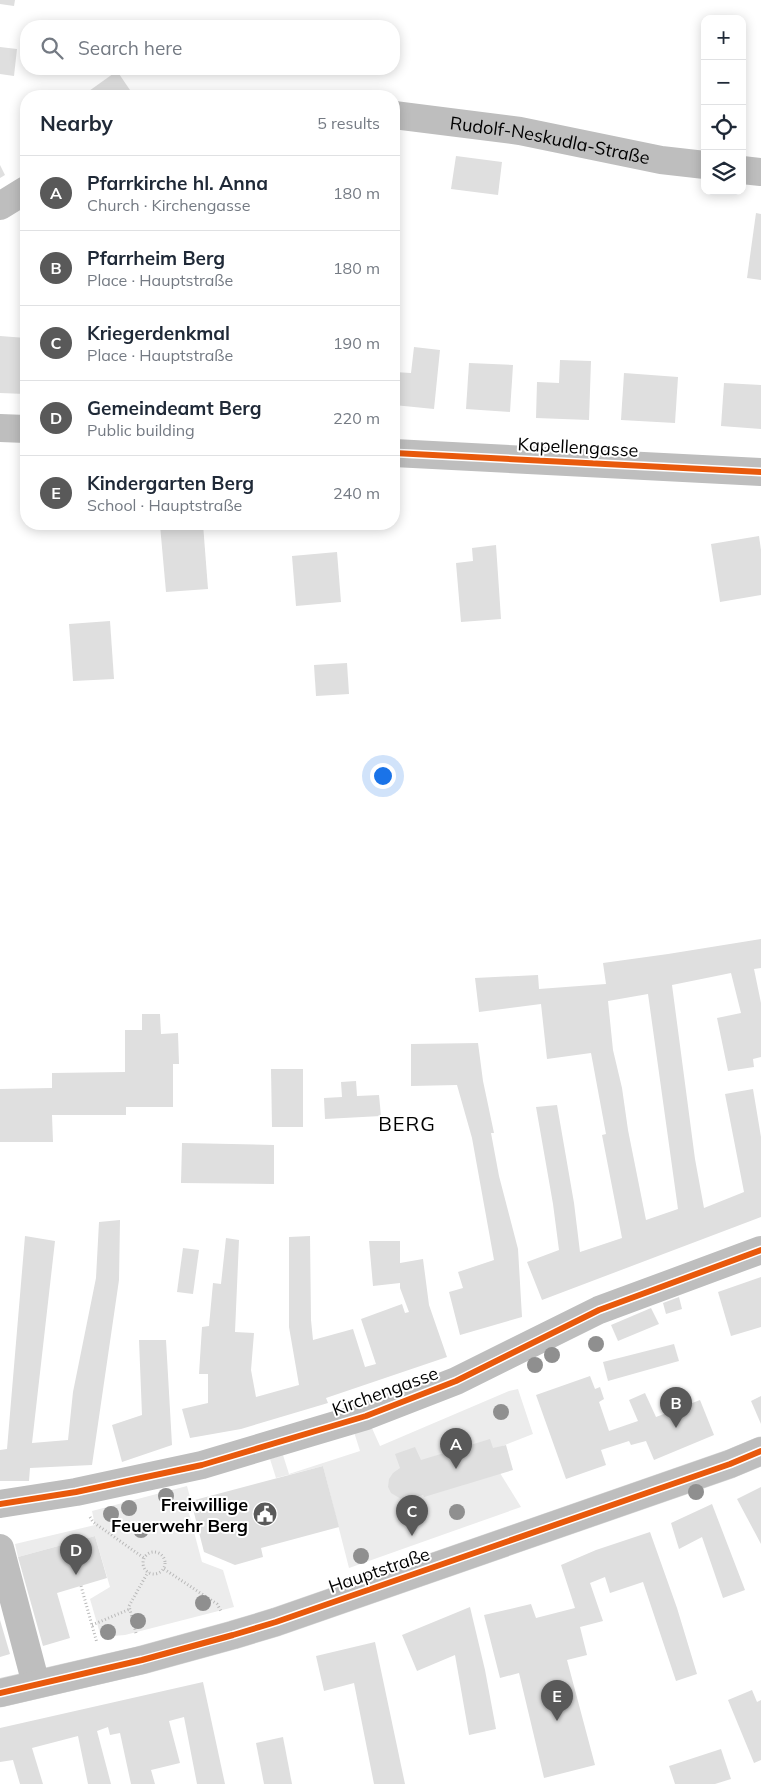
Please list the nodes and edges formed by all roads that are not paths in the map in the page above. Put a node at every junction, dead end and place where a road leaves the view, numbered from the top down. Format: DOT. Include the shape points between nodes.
graph roads {
  1 [pos="400,116"];
  2 [pos="701,165"];
  3 [pos="746,170"];
  4 [pos="761,172"];
  5 [pos="20,194"];
  6 [pos="0,206"];
  7 [pos="0,428"];
  8 [pos="20,429"];
  9 [pos="400,453"];
  10 [pos="761,472"];
  11 [pos="761,1250"];
  12 [pos="761,1451"];
  13 [pos="0,1504"];
  14 [pos="0,1548"];
  15 [pos="36,1684"];
  16 [pos="0,1693"];
  1 -- 2 [label="street, Rudolf-Neskudla-Straße" via="520,131 661,160"];
  3 -- 4 [label="street"];
  5 -- 6 [label="street"];
  7 -- 8 [label="street"];
  9 -- 10 [label="street, Kapellengasse"];
  11 -- 13 [label="street, Kirchengasse" via="599,1310 456,1381 366,1416 202,1465 76,1492"];
  12 -- 15 [label="street, Hauptstraße" via="276,1622 142,1660"];
  14 -- 15 [label="street"];
  15 -- 16 [label="street, Hauptstraße"];
}
